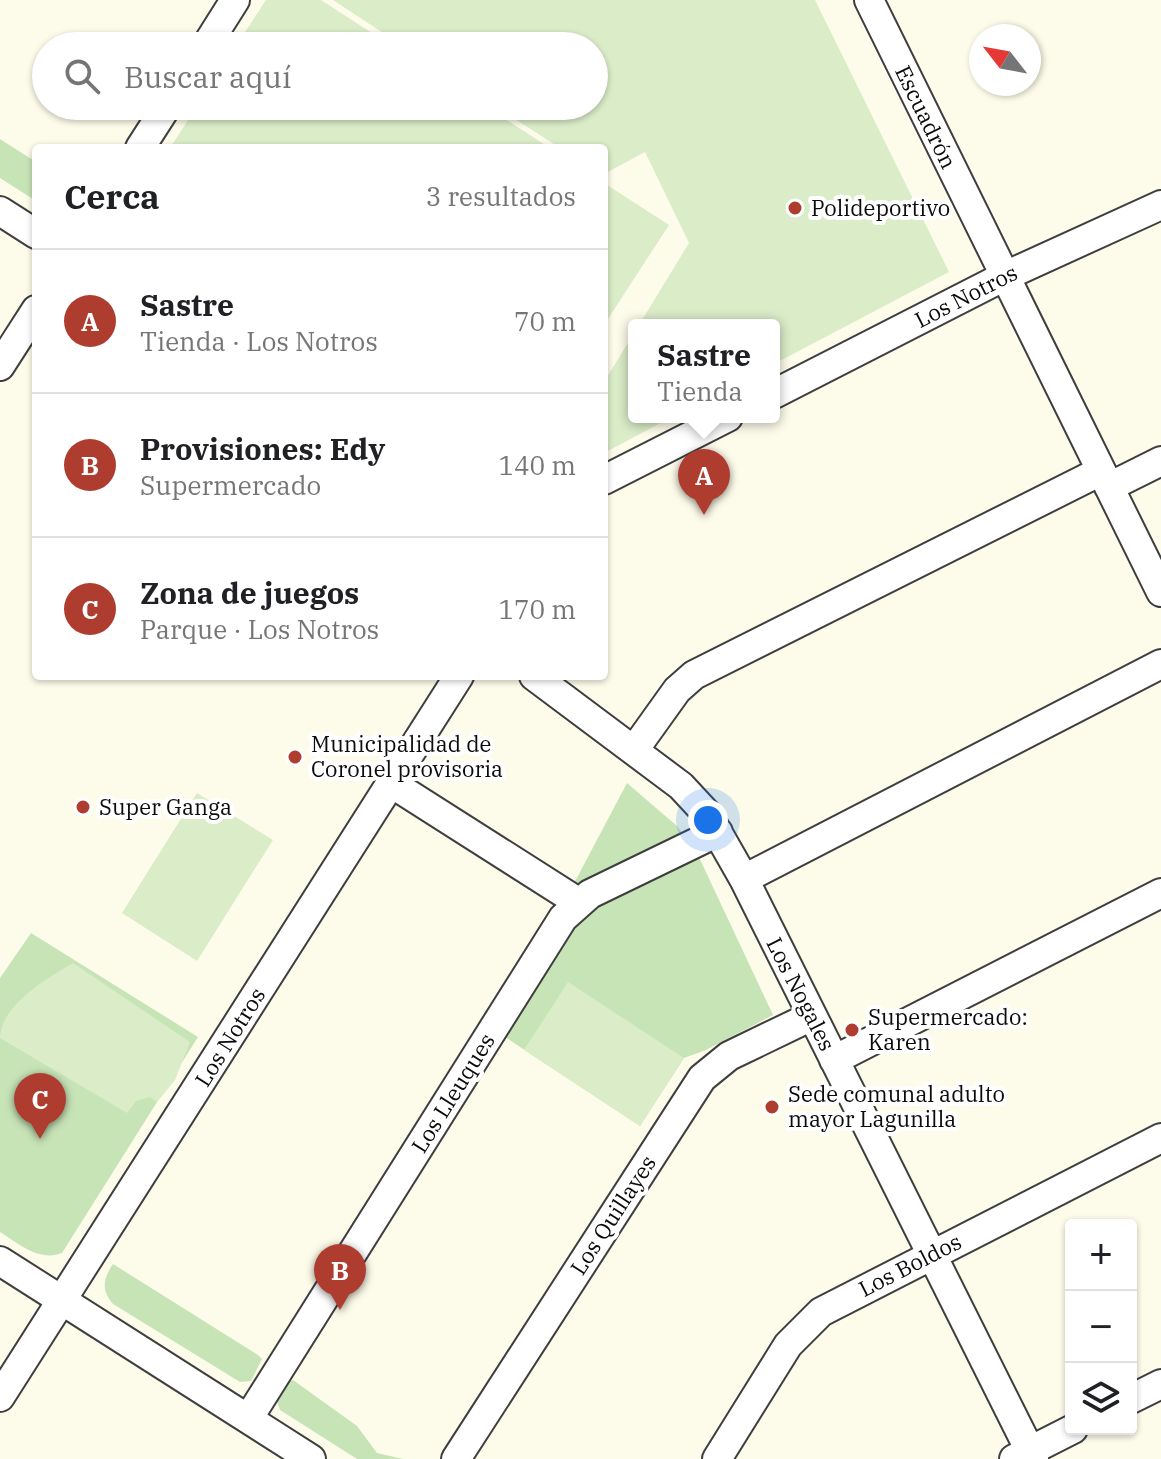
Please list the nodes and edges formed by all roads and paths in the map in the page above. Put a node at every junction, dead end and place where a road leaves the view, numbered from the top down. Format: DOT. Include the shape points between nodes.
graph roads {
  1 [pos="235,0"];
  2 [pos="869,0"];
  3 [pos="215,32"];
  4 [pos="158,120"];
  5 [pos="143,144"];
  6 [pos="1161,205"];
  7 [pos="0,211"];
  8 [pos="32,231"];
  9 [pos="1003,277"];
  10 [pos="32,316"];
  11 [pos="0,366"];
  12 [pos="780,391"];
  13 [pos="716,423"];
  14 [pos="1161,461"];
  15 [pos="608,478"];
  16 [pos="1105,479"];
  17 [pos="1161,592"];
  18 [pos="1161,664"];
  19 [pos="456,680"];
  20 [pos="539,680"];
  21 [pos="634,750"];
  22 [pos="391,783"];
  23 [pos="718,832"];
  24 [pos="744,879"];
  25 [pos="1161,893"];
  26 [pos="578,902"];
  27 [pos="812,1016"];
  28 [pos="834,1060"];
  29 [pos="1161,1138"];
  30 [pos="931,1255"];
  31 [pos="0,1261"];
  32 [pos="62,1300"];
  33 [pos="1161,1384"];
  34 [pos="1137,1396"];
  35 [pos="0,1397"];
  36 [pos="248,1419"];
  37 [pos="1065,1434"];
  38 [pos="1026,1456"];
  39 [pos="311,1459"];
  40 [pos="456,1459"];
  41 [pos="717,1459"];
  1 -- 3 [label="street"];
  2 -- 9 [label="street, Escuadrón"];
  4 -- 5 [label="street"];
  6 -- 9 [label="street, Los Notros"];
  7 -- 8 [label="street"];
  9 -- 12 [label="street, Los Notros"];
  9 -- 16 [label="street, Escuadrón"];
  10 -- 11 [label="street"];
  13 -- 15 [label="street"];
  14 -- 16 [label="street"];
  16 -- 17 [label="street, Escuadrón"];
  16 -- 21 [label="street" via="694,675"];
  18 -- 24 [label="street"];
  19 -- 22 [label="street, Los Notros"];
  20 -- 21 [label="street, Los Nogales"];
  21 -- 23 [label="street, Los Nogales" via="681,786"];
  22 -- 26 [label="street"];
  22 -- 32 [label="street, Los Notros"];
  23 -- 24 [label="street, Los Nogales"];
  23 -- 26 [label="street, Los Lleuques"];
  24 -- 27 [label="street, Los Nogales"];
  25 -- 28 [label="street"];
  26 -- 36 [label="street, Los Lleuques" via="563,918"];
  27 -- 28 [label="street, Los Nogales"];
  27 -- 40 [label="street, Los Quillayes" via="729,1056 702,1078"];
  28 -- 30 [label="street, Los Nogales"];
  29 -- 30 [label="street, Los Boldos"];
  30 -- 38 [label="street, Los Nogales"];
  30 -- 41 [label="street, Los Boldos" via="809,1321 788,1345"];
  31 -- 32 [label="street"];
  32 -- 35 [label="street, Los Notros"];
  32 -- 36 [label="street"];
  33 -- 34 [label="street"];
  36 -- 39 [label="street"];
  37 -- 38 [label="street"];
}
